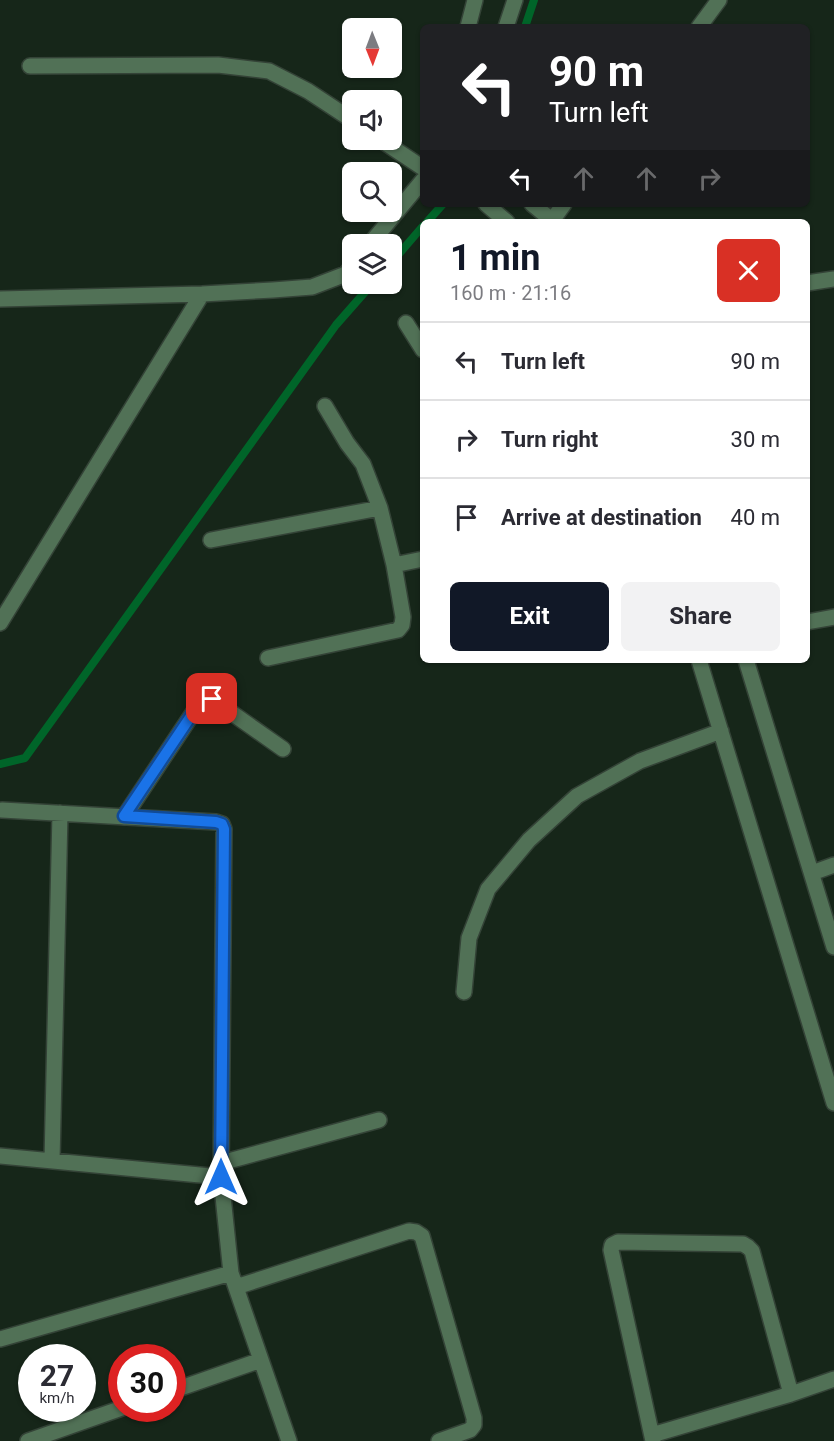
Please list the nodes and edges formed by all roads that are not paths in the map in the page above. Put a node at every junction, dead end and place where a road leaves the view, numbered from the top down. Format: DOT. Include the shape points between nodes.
graph roads {
  1 [pos="475,0"];
  2 [pos="515,0"];
  3 [pos="719,0"];
  4 [pos="469,24"];
  5 [pos="507,24"];
  6 [pos="701,24"];
  7 [pos="30,66"];
  8 [pos="342,113"];
  9 [pos="396,150"];
  10 [pos="420,166"];
  11 [pos="420,184"];
  12 [pos="490,207"];
  13 [pos="536,207"];
  14 [pos="504,219"];
  15 [pos="550,219"];
  16 [pos="378,234"];
  17 [pos="342,276"];
  18 [pos="834,279"];
  19 [pos="810,283"];
  20 [pos="202,294"];
  21 [pos="2,302"];
  22 [pos="406,323"];
  23 [pos="420,345"];
  24 [pos="325,406"];
  25 [pos="380,508"];
  26 [pos="211,540"];
  27 [pos="420,560"];
  28 [pos="394,565"];
  29 [pos="834,617"];
  30 [pos="810,621"];
  31 [pos="0,623"];
  32 [pos="268,658"];
  33 [pos="700,663"];
  34 [pos="747,663"];
  35 [pos="721,731"];
  36 [pos="282,749"];
  37 [pos="2,810"];
  38 [pos="60,813"];
  39 [pos="124,816"];
  40 [pos="834,865"];
  41 [pos="812,873"];
  42 [pos="834,947"];
  43 [pos="464,992"];
  44 [pos="834,1103"];
  45 [pos="379,1120"];
  46 [pos="0,1156"];
  47 [pos="52,1161"];
  48 [pos="221,1170"];
  49 [pos="233,1280"];
  50 [pos="0,1339"];
  51 [pos="261,1360"];
  52 [pos="834,1379"];
  53 [pos="186,1386"];
  54 [pos="791,1394"];
  55 [pos="108,1413"];
  56 [pos="653,1438"];
  57 [pos="28,1441"];
  58 [pos="289,1441"];
  59 [pos="439,1441"];
  1 -- 4 [label="street"];
  2 -- 5 [label="street"];
  3 -- 6 [label="street"];
  7 -- 8 [label="street" via="218,65 269,71"];
  9 -- 10 [label="street"];
  11 -- 16 [label="street"];
  12 -- 14 [label="street"];
  13 -- 15 [label="street"];
  17 -- 20 [label="street" via="312,287"];
  18 -- 19 [label="street"];
  20 -- 21 [label="street"];
  20 -- 31 [label="street"];
  22 -- 23 [label="street"];
  24 -- 25 [label="street" via="363,464"];
  25 -- 26 [label="street"];
  25 -- 28 [label="street"];
  27 -- 28 [label="street"];
  28 -- 32 [label="street" via="403,617 398,630"];
  29 -- 30 [label="street"];
  33 -- 35 [label="street"];
  34 -- 41 [label="street"];
  35 -- 43 [label="street" via="640,761 577,796 530,840 488,889 469,938"];
  35 -- 44 [label="street"];
  36 -- 39 [label="street" via="212,699 201,701"];
  37 -- 38 [label="street"];
  38 -- 39 [label="street"];
  38 -- 47 [label="street"];
  39 -- 48 [label="street" via="216,822 224,829"];
  40 -- 41 [label="street"];
  41 -- 42 [label="street"];
  45 -- 48 [label="street"];
  46 -- 47 [label="street"];
  47 -- 48 [label="street"];
  48 -- 49 [label="street"];
  49 -- 50 [label="street"];
  49 -- 51 [label="street"];
  49 -- 59 [label="street" via="409,1231 422,1236 474,1418 470,1430"];
  51 -- 53 [label="street"];
  51 -- 58 [label="street"];
  52 -- 54 [label="street"];
  54 -- 56 [label="street"];
  54 -- 56 [label="street" via="748,1247 618,1242 611,1250"];
  55 -- 57 [label="street"];
}
